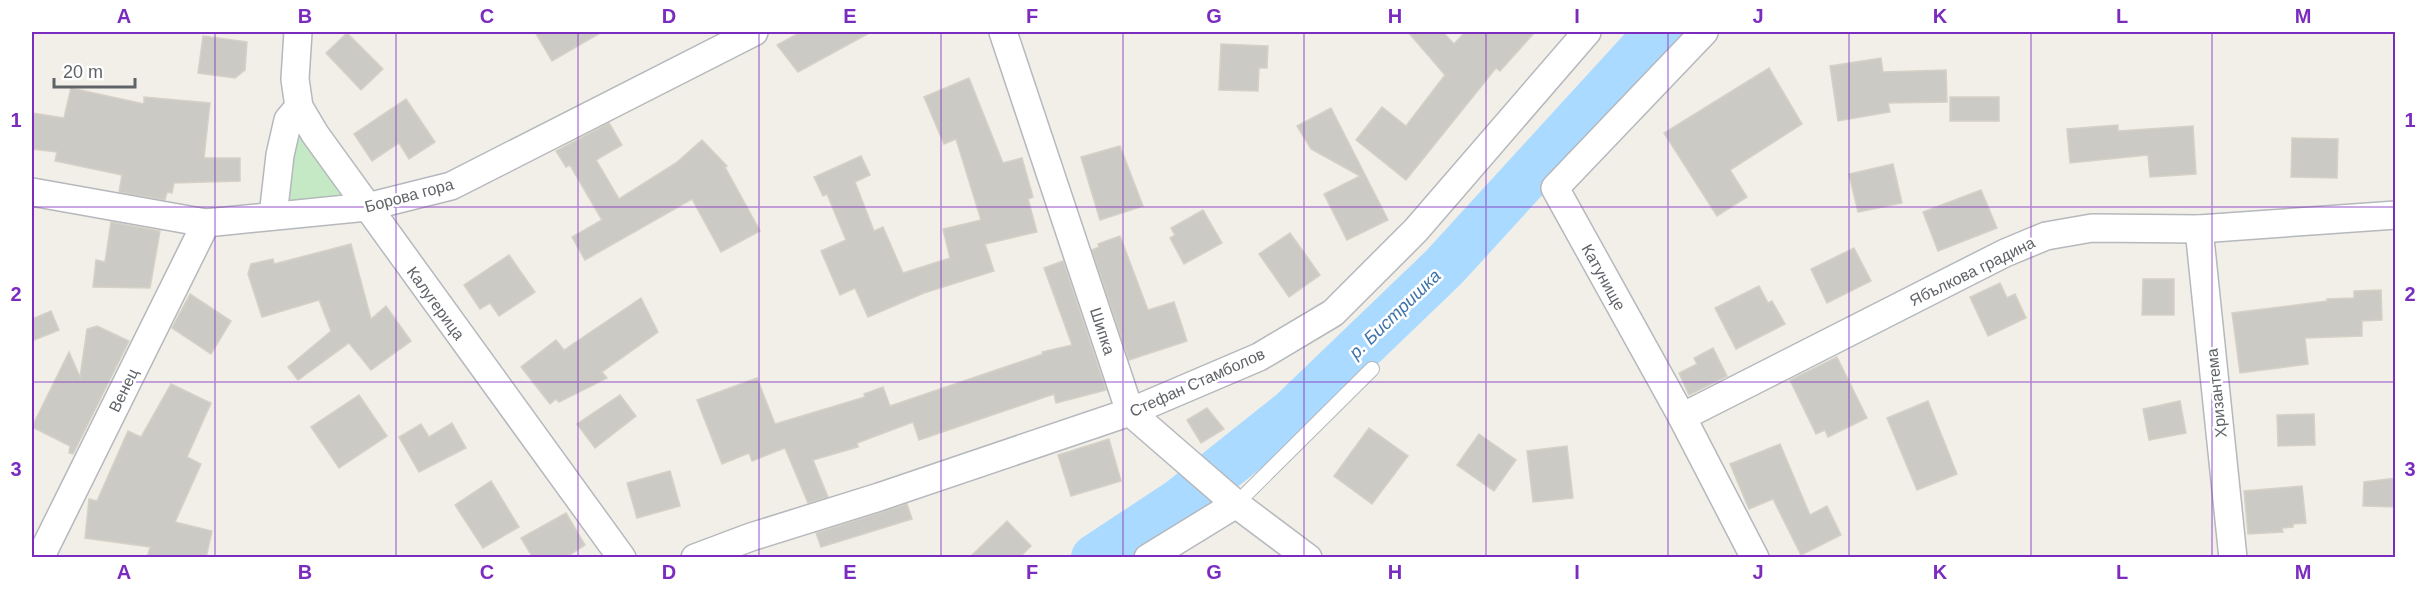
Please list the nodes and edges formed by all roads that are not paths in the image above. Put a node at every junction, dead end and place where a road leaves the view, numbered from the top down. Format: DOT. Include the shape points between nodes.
graph roads {
  1 [pos="298,32"];
  2 [pos="754,32"];
  3 [pos="1003,32"];
  4 [pos="1587,32"];
  5 [pos="1704,32"];
  6 [pos="299,107"];
  7 [pos="32,192"];
  8 [pos="367,207"];
  9 [pos="2396,215"];
  10 [pos="273,216"];
  11 [pos="206,223"];
  12 [pos="2199,229"];
  13 [pos="1372,369"];
  14 [pos="1130,412"];
  15 [pos="1682,417"];
  16 [pos="1231,500"];
  17 [pos="40,558"];
  18 [pos="622,558"];
  19 [pos="695,558"];
  20 [pos="1148,558"];
  21 [pos="1308,558"];
  22 [pos="1755,558"];
  23 [pos="2233,558"];
  1 -- 6 [label="street, Калугерица" via="295,79"];
  2 -- 8 [label="street, Борова гора" via="451,186"];
  3 -- 14 [label="street, Шипка"];
  4 -- 14 [label="street, Стефан Стамболов" via="1416,230 1333,313 1259,357"];
  5 -- 15 [label="street, Катунище" via="1555,188"];
  6 -- 8 [label="street, Калугерица"];
  6 -- 10 [label="street" via="288,120"];
  7 -- 11 [label="street, Борова гора"];
  8 -- 10 [label="street, Борова гора"];
  8 -- 18 [label="street, Калугерица"];
  9 -- 12 [label="street, Ябълкова градина"];
  10 -- 11 [label="street, Борова гора"];
  11 -- 17 [label="street, Венец"];
  12 -- 15 [label="street, Ябълкова градина" via="2092,228 2046,236 2005,253"];
  12 -- 23 [label="street, Хризантема"];
  13 -- 16 [label="lane"];
  14 -- 16 [label="street"];
  14 -- 19 [label="street, Стефан Стамболов"];
  15 -- 22 [label="street, Катунище"];
  16 -- 20 [label="street"];
  16 -- 21 [label="street"];
}
